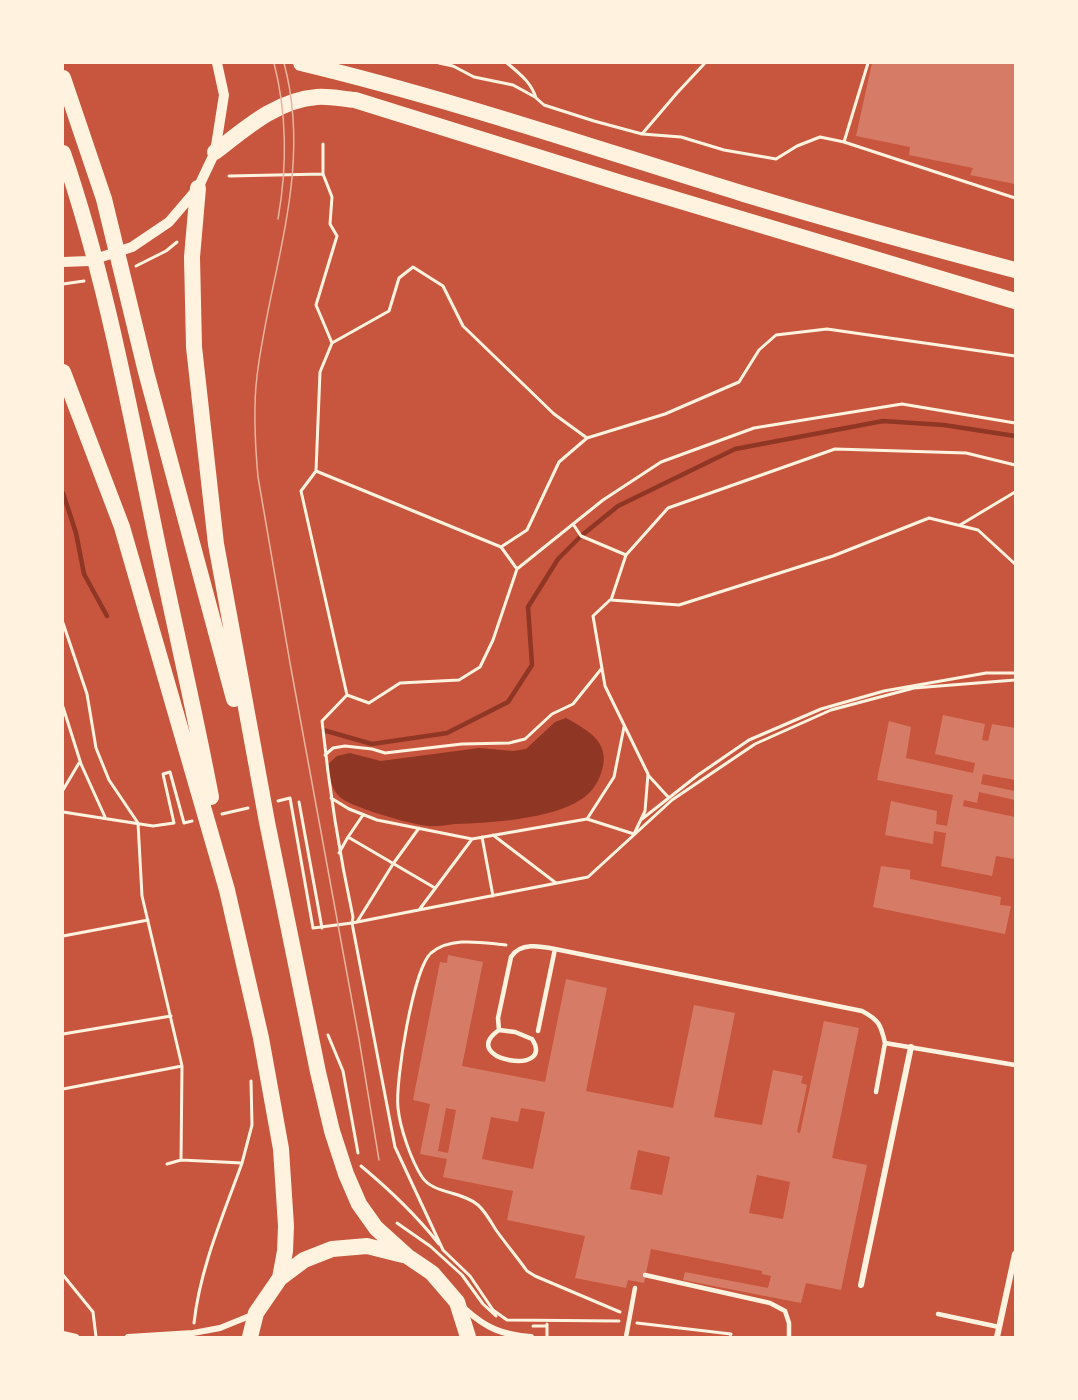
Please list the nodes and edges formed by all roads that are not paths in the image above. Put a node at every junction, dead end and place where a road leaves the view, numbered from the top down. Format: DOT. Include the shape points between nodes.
graph roads {
  1 [pos="217,63"];
  2 [pos="301,63"];
  3 [pos="63,78"];
  4 [pos="215,152"];
  5 [pos="63,153"];
  6 [pos="198,188"];
  7 [pos="63,262"];
  8 [pos="1015,270"];
  9 [pos="1015,301"];
  10 [pos="63,372"];
  11 [pos="267,822"];
  12 [pos="227,890"];
  13 [pos="555,949"];
  14 [pos="499,1030"];
  15 [pos="538,1031"];
  16 [pos="885,1043"];
  17 [pos="911,1047"];
  18 [pos="1015,1065"];
  19 [pos="876,1092"];
  20 [pos="1015,1254"];
  21 [pos="407,1256"];
  22 [pos="645,1275"];
  23 [pos="280,1278"];
  24 [pos="861,1285"];
  25 [pos="635,1288"];
  26 [pos="457,1302"];
  27 [pos="256,1313"];
  28 [pos="938,1314"];
  29 [pos="999,1327"];
  30 [pos="63,1334"];
  31 [pos="76,1337"];
  32 [pos="128,1337"];
  33 [pos="250,1337"];
  34 [pos="468,1337"];
  35 [pos="531,1337"];
  36 [pos="626,1337"];
  37 [pos="789,1337"];
  38 [pos="997,1337"];
  1 -- 4 [label="street" via="224,95"];
  2 -- 8 [label="highway" via="404,89 747,195"];
  3 -- 11 [label="highway" via="104,199 146,372"];
  4 -- 6 [label="street"];
  4 -- 9 [label="highway" via="279,106 317,97 355,100"];
  5 -- 12 [label="highway" via="103,288 194,707"];
  6 -- 7 [label="street" via="169,222 132,247 89,261"];
  6 -- 11 [label="highway" via="192,257 194,347 214,532"];
  10 -- 12 [label="highway" via="122,527"];
  11 -- 21 [label="highway" via="332,1131 359,1204 376,1228"];
  12 -- 23 [label="highway" via="261,1038 280,1149 286,1226"];
  13 -- 14 [label="lane" via="523,947 513,954 498,1018"];
  13 -- 15 [label="lane"];
  13 -- 16 [label="lane" via="862,1011 876,1019"];
  14 -- 14 [label="lane" via="488,1043 495,1055 519,1061 533,1057 536,1050 532,1039"];
  16 -- 17 [label="lane"];
  16 -- 19 [label="lane"];
  17 -- 18 [label="lane"];
  17 -- 24 [label="street"];
  20 -- 29 [label="street"];
  21 -- 23 [label="highway" via="367,1246 332,1249 304,1260"];
  21 -- 26 [label="highway" via="432,1273"];
  22 -- 37 [label="lane" via="770,1303 786,1311"];
  23 -- 27 [label="highway"];
  25 -- 36 [label="lane"];
  26 -- 34 [label="highway"];
  26 -- 35 [label="street" via="481,1323 509,1336"];
  27 -- 32 [label="street" via="220,1328"];
  27 -- 33 [label="highway"];
  28 -- 29 [label="lane"];
  29 -- 38 [label="street"];
  30 -- 31 [label="street"];
}
